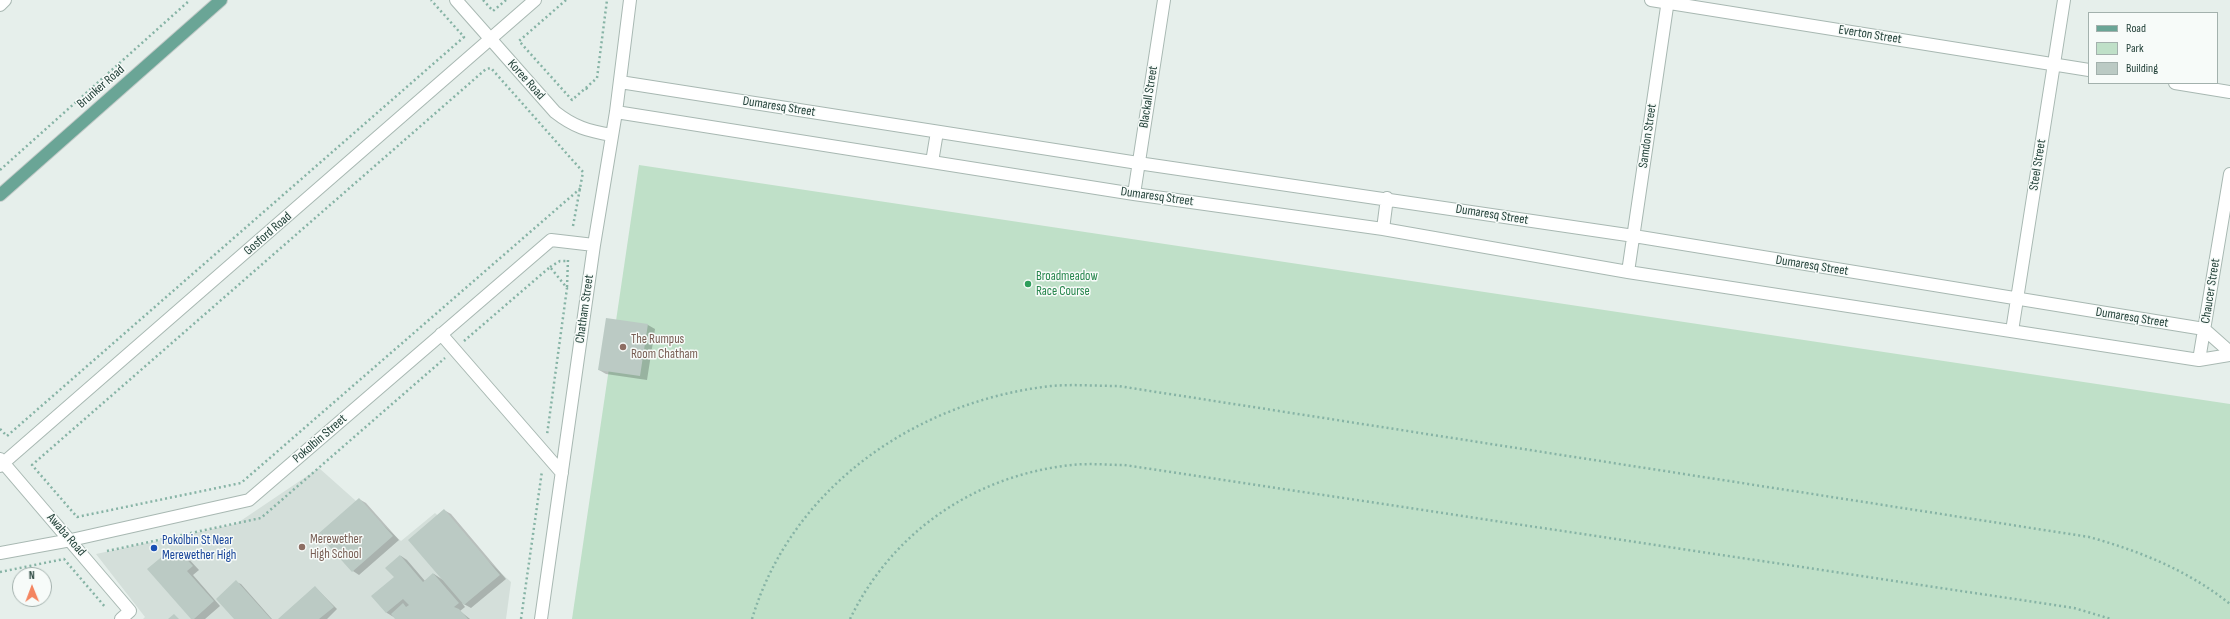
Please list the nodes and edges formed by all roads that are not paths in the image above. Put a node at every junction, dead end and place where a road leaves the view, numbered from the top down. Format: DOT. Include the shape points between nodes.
graph roads {
  1 [pos="5,0"];
  2 [pos="221,0"];
  3 [pos="456,0"];
  4 [pos="535,0"];
  5 [pos="630,0"];
  6 [pos="1164,0"];
  7 [pos="1651,0"];
  8 [pos="2064,0"];
  9 [pos="1667,1"];
  10 [pos="0,5"];
  11 [pos="490,39"];
  12 [pos="2053,64"];
  13 [pos="2088,70"];
  14 [pos="620,82"];
  15 [pos="2181,84"];
  16 [pos="2230,92"];
  17 [pos="616,112"];
  18 [pos="937,132"];
  19 [pos="612,135"];
  20 [pos="932,162"];
  21 [pos="1138,163"];
  22 [pos="2230,174"];
  23 [pos="1134,194"];
  24 [pos="0,195"];
  25 [pos="1386,198"];
  26 [pos="1383,229"];
  27 [pos="1634,236"];
  28 [pos="594,245"];
  29 [pos="1628,272"];
  30 [pos="2017,300"];
  31 [pos="2204,330"];
  32 [pos="2012,331"];
  33 [pos="441,334"];
  34 [pos="2230,352"];
  35 [pos="2230,355"];
  36 [pos="2199,360"];
  37 [pos="1,463"];
  38 [pos="562,473"];
  39 [pos="71,540"];
  40 [pos="0,553"];
  41 [pos="126,615"];
  42 [pos="541,619"];
  1 -- 10 [label="street"];
  2 -- 24 [label="main road, Brunker Road"];
  3 -- 11 [label="street, Koree Road"];
  4 -- 11 [label="street, Gosford Road"];
  5 -- 14 [label="street, Chatham Street"];
  6 -- 21 [label="street, Blackall Street"];
  7 -- 9 [label="street, Everton Street"];
  8 -- 12 [label="street, Steel Street"];
  9 -- 12 [label="street, Everton Street"];
  9 -- 27 [label="street, Samdon Street"];
  11 -- 19 [label="street, Koree Road" via="555,112 571,124"];
  11 -- 37 [label="street, Gosford Road" via="206,288"];
  12 -- 13 [label="street, Everton Street"];
  12 -- 30 [label="street, Steel Street"];
  14 -- 17 [label="street, Chatham Street"];
  14 -- 18 [label="street, Dumaresq Street"];
  15 -- 16 [label="street"];
  17 -- 19 [label="street, Chatham Street"];
  17 -- 20 [label="street, Dumaresq Street"];
  18 -- 20 [label="street"];
  18 -- 21 [label="street, Dumaresq Street"];
  19 -- 28 [label="street, Chatham Street"];
  20 -- 23 [label="street, Dumaresq Street"];
  21 -- 23 [label="street, Blackall Street"];
  21 -- 25 [label="street, Dumaresq Street"];
  22 -- 31 [label="street, Chaucer Street"];
  23 -- 26 [label="street, Dumaresq Street"];
  25 -- 26 [label="street"];
  25 -- 27 [label="street, Dumaresq Street"];
  26 -- 29 [label="street, Dumaresq Street"];
  27 -- 29 [label="street, Samdon Street"];
  27 -- 30 [label="street, Dumaresq Street"];
  28 -- 33 [label="street, Pokolbin Street" via="551,240"];
  28 -- 38 [label="street, Chatham Street"];
  29 -- 32 [label="street, Dumaresq Street"];
  30 -- 31 [label="street, Dumaresq Street"];
  30 -- 32 [label="street, Steel Street"];
  31 -- 34 [label="street"];
  31 -- 36 [label="street, Chaucer Street"];
  32 -- 36 [label="street, Dumaresq Street"];
  33 -- 38 [label="street"];
  33 -- 39 [label="street, Pokolbin Street" via="249,500"];
  35 -- 36 [label="street, Dumaresq Street"];
  37 -- 39 [label="street, Awaba Road"];
  38 -- 42 [label="street, Chatham Street"];
  39 -- 40 [label="street, Pokolbin Street"];
  39 -- 41 [label="street, Awaba Road"];
}
